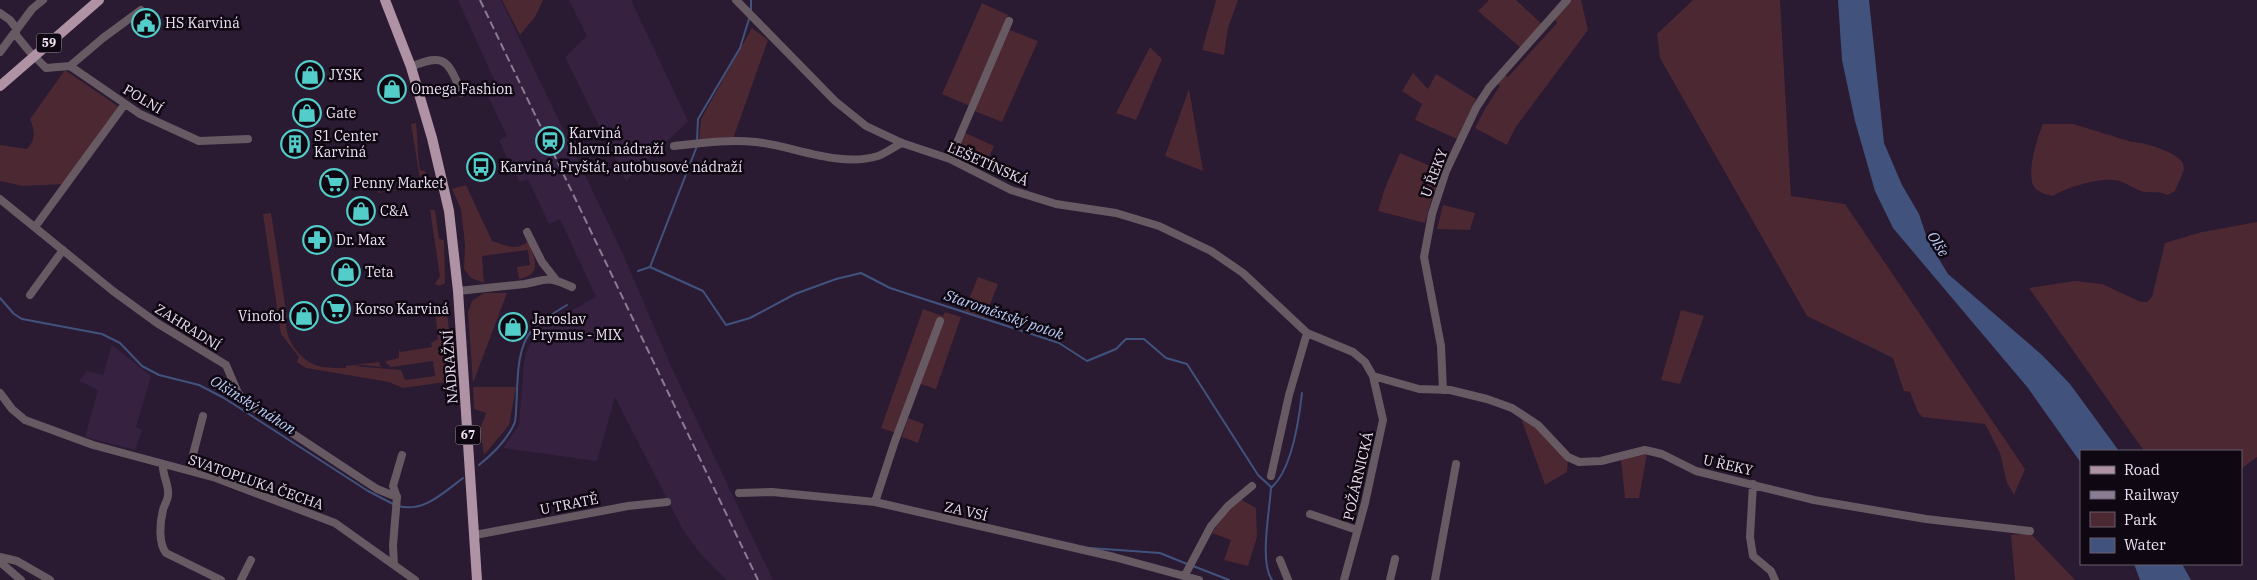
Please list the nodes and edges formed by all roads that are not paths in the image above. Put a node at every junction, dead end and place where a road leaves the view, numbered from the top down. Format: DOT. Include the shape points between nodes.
graph roads {
  1 [pos="43,0"];
  2 [pos="99,0"];
  3 [pos="385,0"];
  4 [pos="736,0"];
  5 [pos="1567,0"];
  6 [pos="141,10"];
  7 [pos="0,13"];
  8 [pos="1009,21"];
  9 [pos="16,28"];
  10 [pos="0,52"];
  11 [pos="34,57"];
  12 [pos="70,66"];
  13 [pos="411,66"];
  14 [pos="0,86"];
  15 [pos="462,93"];
  16 [pos="125,104"];
  17 [pos="248,139"];
  18 [pos="902,143"];
  19 [pos="674,146"];
  20 [pos="950,159"];
  21 [pos="0,199"];
  22 [pos="35,227"];
  23 [pos="527,232"];
  24 [pos="63,250"];
  25 [pos="542,262"];
  26 [pos="535,280"];
  27 [pos="556,280"];
  28 [pos="572,287"];
  29 [pos="458,291"];
  30 [pos="30,295"];
  31 [pos="940,320"];
  32 [pos="1307,334"];
  33 [pos="1373,376"];
  34 [pos="1443,390"];
  35 [pos="0,393"];
  36 [pos="203,416"];
  37 [pos="402,455"];
  38 [pos="164,464"];
  39 [pos="1456,464"];
  40 [pos="189,470"];
  41 [pos="1271,476"];
  42 [pos="1753,484"];
  43 [pos="1252,486"];
  44 [pos="739,493"];
  45 [pos="667,502"];
  46 [pos="875,502"];
  47 [pos="397,503"];
  48 [pos="1310,514"];
  49 [pos="1358,530"];
  50 [pos="2030,531"];
  51 [pos="475,534"];
  52 [pos="0,557"];
  53 [pos="1395,559"];
  54 [pos="251,560"];
  55 [pos="1280,560"];
  56 [pos="0,562"];
  57 [pos="394,565"];
  58 [pos="1185,575"];
  59 [pos="21,580"];
  60 [pos="50,580"];
  61 [pos="221,580"];
  62 [pos="241,580"];
  63 [pos="414,580"];
  64 [pos="477,580"];
  65 [pos="1199,580"];
  66 [pos="1288,580"];
  67 [pos="1344,580"];
  68 [pos="1390,580"];
  69 [pos="1434,580"];
  70 [pos="1775,580"];
  1 -- 9 [label="street"];
  2 -- 11 [label="main road, 59"];
  3 -- 13 [label="main road, NÁDRAŽNÍ / 67"];
  4 -- 18 [label="street, LEŠETÍNSKÁ" via="834,101 866,126"];
  5 -- 34 [label="street, U ŘEKY" via="1489,88 1476,108 1443,180 1432,214 1424,257 1441,346"];
  6 -- 12 [label="street"];
  7 -- 9 [label="street"];
  8 -- 20 [label="street"];
  9 -- 10 [label="street"];
  9 -- 11 [label="street" via="16,35"];
  11 -- 12 [label="street" via="46,68"];
  11 -- 14 [label="main road, 59"];
  12 -- 16 [label="street, POLNÍ"];
  13 -- 15 [label="street" via="432,59 444,62"];
  13 -- 29 [label="main road, NÁDRAŽNÍ / 67" via="444,184"];
  16 -- 17 [label="street, POLNÍ" via="199,142"];
  16 -- 22 [label="street"];
  18 -- 19 [label="street" via="878,156 858,158 826,157 756,142"];
  18 -- 20 [label="street, LEŠETÍNSKÁ"];
  20 -- 32 [label="street, LEŠETÍNSKÁ" via="1011,190 1056,204 1116,212 1173,232 1211,251 1243,273"];
  21 -- 22 [label="street, ZAHRADNÍ"];
  22 -- 24 [label="street, ZAHRADNÍ"];
  23 -- 25 [label="street"];
  24 -- 30 [label="street"];
  24 -- 47 [label="street, ZAHRADNÍ" via="157,323 226,365 245,402 261,415"];
  25 -- 26 [label="street"];
  25 -- 27 [label="street"];
  26 -- 27 [label="street"];
  26 -- 29 [label="street" via="525,284"];
  27 -- 28 [label="street"];
  29 -- 51 [label="main road, NÁDRAŽNÍ / 67"];
  31 -- 46 [label="street"];
  32 -- 33 [label="street, LEŠETÍNSKÁ" via="1353,352 1365,362"];
  32 -- 41 [label="street" via="1289,394"];
  33 -- 34 [label="street, U ŘEKY" via="1419,390"];
  33 -- 49 [label="street, POŽÁRNICKÁ" via="1383,420"];
  34 -- 42 [label="street, U ŘEKY" via="1512,408 1538,425 1568,457 1579,462 1601,461 1645,450 1662,454 1696,471"];
  35 -- 38 [label="street, SVATOPLUKA ČECHA" via="25,420 93,445"];
  36 -- 40 [label="street"];
  37 -- 47 [label="street" via="393,486"];
  38 -- 40 [label="street, SVATOPLUKA ČECHA"];
  38 -- 61 [label="street" via="162,474 168,496 162,520 162,547 166,553"];
  39 -- 69 [label="street"];
  40 -- 57 [label="street, SVATOPLUKA ČECHA" via="336,523"];
  42 -- 50 [label="street, U ŘEKY" via="1814,500 1926,519"];
  42 -- 70 [label="street" via="1750,537 1753,556 1771,571"];
  43 -- 58 [label="street" via="1211,526"];
  44 -- 46 [label="street, ZA VSÍ" via="772,492"];
  45 -- 51 [label="street, U TRATĚ"];
  46 -- 58 [label="street, ZA VSÍ"];
  47 -- 57 [label="street"];
  48 -- 49 [label="street"];
  49 -- 67 [label="street, POŽÁRNICKÁ"];
  51 -- 64 [label="main road, NÁDRAŽNÍ / 67"];
  52 -- 60 [label="street" via="17,561"];
  53 -- 68 [label="street"];
  54 -- 62 [label="street"];
  55 -- 66 [label="street"];
  56 -- 59 [label="street"];
  57 -- 63 [label="street, SVATOPLUKA ČECHA"];
  58 -- 65 [label="street, ZA VSÍ"];
}
